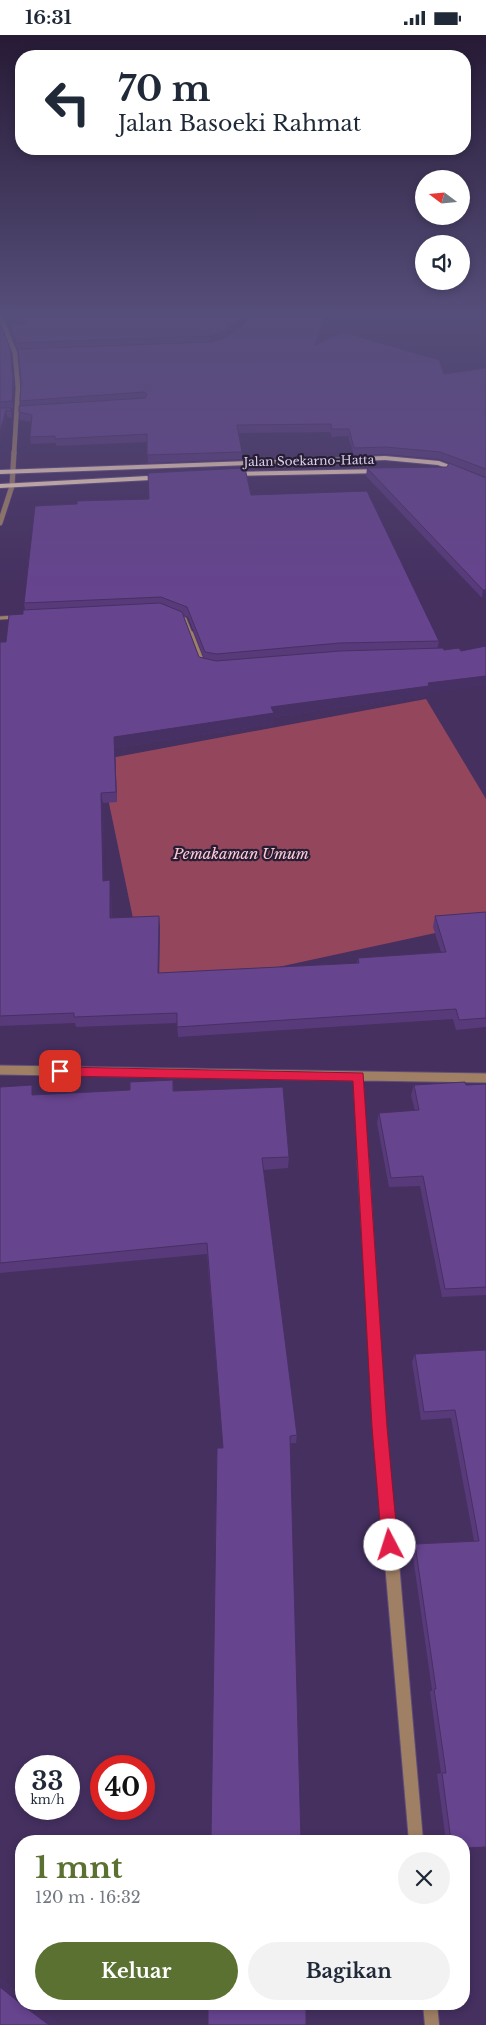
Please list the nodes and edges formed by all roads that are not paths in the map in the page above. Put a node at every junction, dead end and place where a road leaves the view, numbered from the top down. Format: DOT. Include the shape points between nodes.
graph roads {
  1 [pos="18,405"];
  2 [pos="9,411"];
  3 [pos="18,411"];
  4 [pos="392,471"];
  5 [pos="426,471"];
  6 [pos="459,471"];
  7 [pos="0,472"];
  8 [pos="14,472"];
  9 [pos="220,474"];
  10 [pos="171,477"];
  11 [pos="486,482"];
  12 [pos="0,486"];
  13 [pos="12,486"];
  14 [pos="0,523"];
  15 [pos="174,613"];
  16 [pos="18,617"];
  17 [pos="0,618"];
  18 [pos="203,665"];
  19 [pos="0,1071"];
  20 [pos="358,1077"];
  21 [pos="486,1078"];
  22 [pos="415,1835"];
  23 [pos="431,2010"];
  24 [pos="432,2025"];
  1 -- 3 [label="street"];
  2 -- 3 [label="street"];
  3 -- 8 [label="street"];
  4 -- 9 [label="highway, Jalan Soekarno-Hatta"];
  5 -- 6 [label="highway"];
  6 -- 8 [label="highway, Jalan Soekarno-Hatta" via="439,463 385,458"];
  6 -- 11 [label="highway, Jalan Soekarno-Hatta"];
  7 -- 8 [label="highway, Jalan Soekarno-Hatta"];
  8 -- 13 [label="street"];
  10 -- 13 [label="highway"];
  12 -- 13 [label="highway"];
  13 -- 14 [label="street"];
  15 -- 18 [label="street" via="185,619"];
  16 -- 17 [label="street"];
  19 -- 20 [label="street"];
  20 -- 21 [label="street"];
  20 -- 22 [label="street" via="380,1427"];
  23 -- 24 [label="street"];
}
